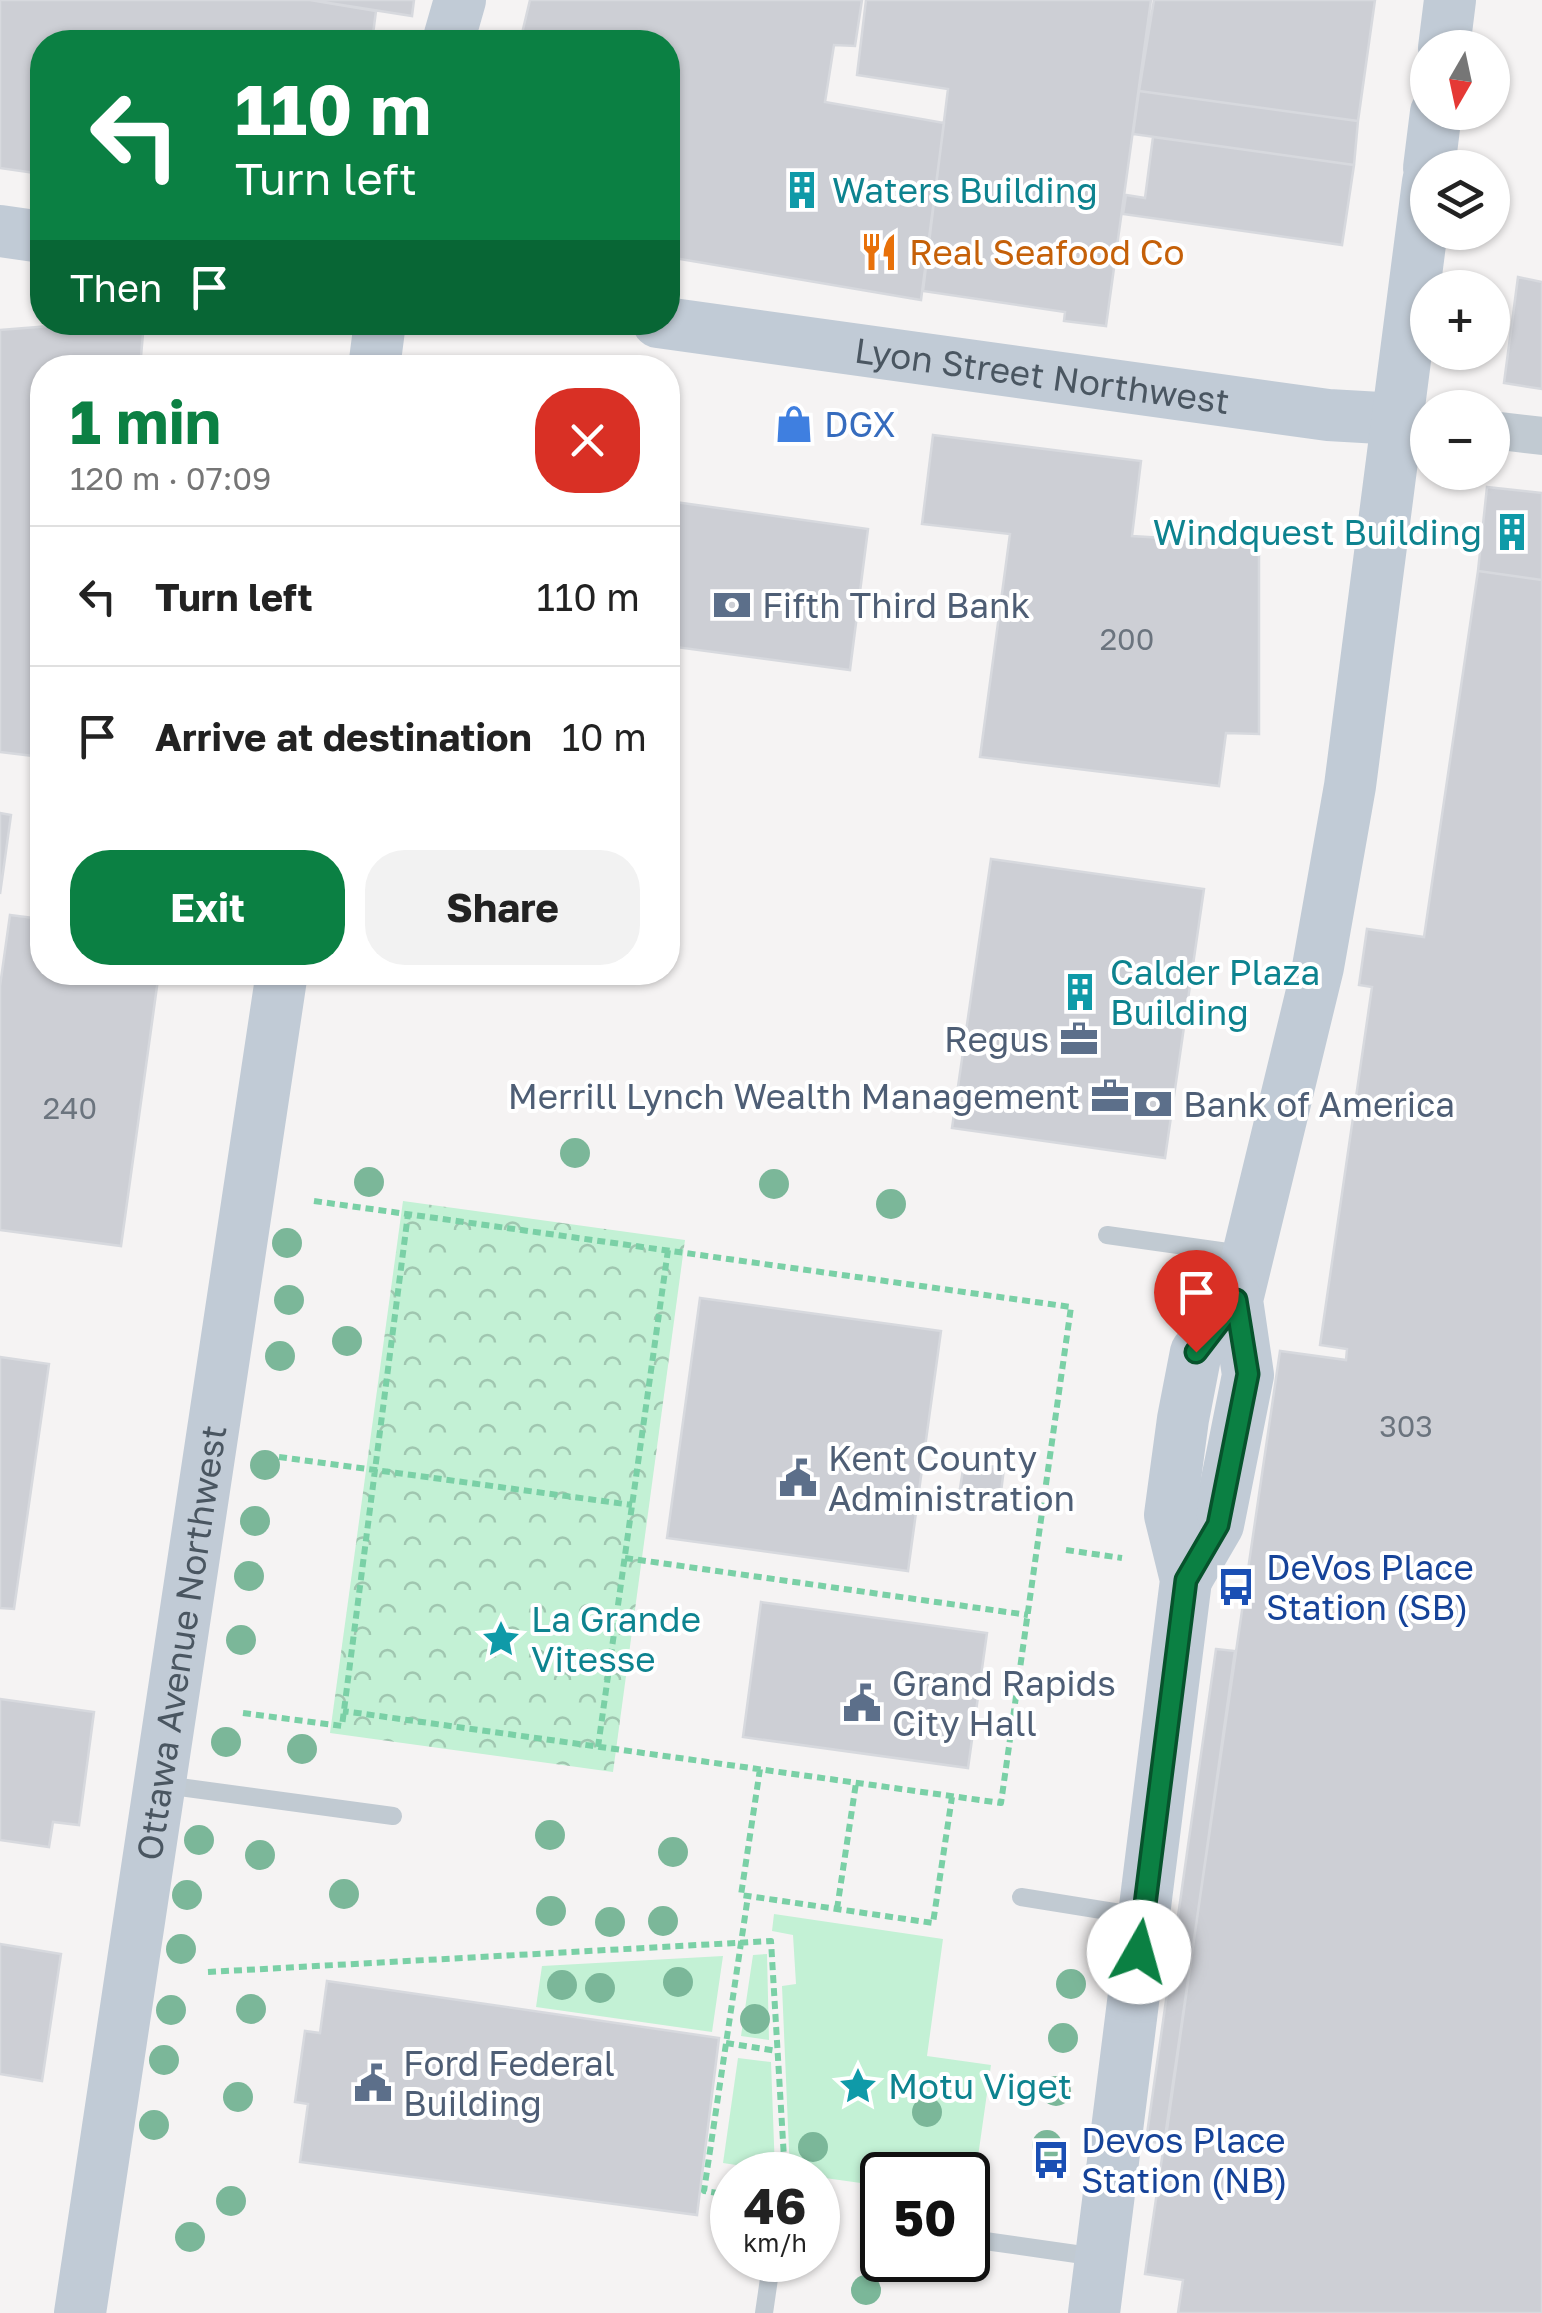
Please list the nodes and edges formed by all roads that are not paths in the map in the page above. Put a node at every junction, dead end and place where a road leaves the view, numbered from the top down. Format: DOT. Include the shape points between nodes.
graph roads {
  1 [pos="460,0"];
  2 [pos="1450,0"];
  3 [pos="451,30"];
  4 [pos="1446,30"];
  5 [pos="0,231"];
  6 [pos="30,235"];
  7 [pos="1424,250"];
  8 [pos="680,325"];
  9 [pos="1415,390"];
  10 [pos="1410,421"];
  11 [pos="1510,432"];
  12 [pos="1542,436"];
  13 [pos="1410,438"];
  14 [pos="280,985"];
  15 [pos="1106,1235"];
  16 [pos="1242,1278"];
  17 [pos="160,1785"];
  18 [pos="393,1816"];
  19 [pos="1021,1898"];
  20 [pos="1144,1917"];
  21 [pos="990,2242"];
  22 [pos="1101,2258"];
  23 [pos="769,2282"];
  24 [pos="80,2313"];
  25 [pos="764,2313"];
  26 [pos="1094,2313"];
  1 -- 3 [label="main road"];
  2 -- 4 [label="main road"];
  5 -- 6 [label="main road"];
  7 -- 9 [label="main road"];
  8 -- 10 [label="main road, Lyon Street Northwest"];
  11 -- 12 [label="street"];
  13 -- 16 [label="main road" via="1318,966"];
  14 -- 17 [label="main road, Ottawa Avenue Northwest"];
  15 -- 16 [label="lane"];
  16 -- 20 [label="main road" via="1248,1374 1218,1525 1186,1580"];
  17 -- 18 [label="lane"];
  17 -- 24 [label="main road, Ottawa Avenue Northwest"];
  19 -- 20 [label="lane"];
  20 -- 22 [label="main road"];
  21 -- 22 [label="lane"];
  22 -- 26 [label="main road"];
  23 -- 25 [label="lane"];
}
